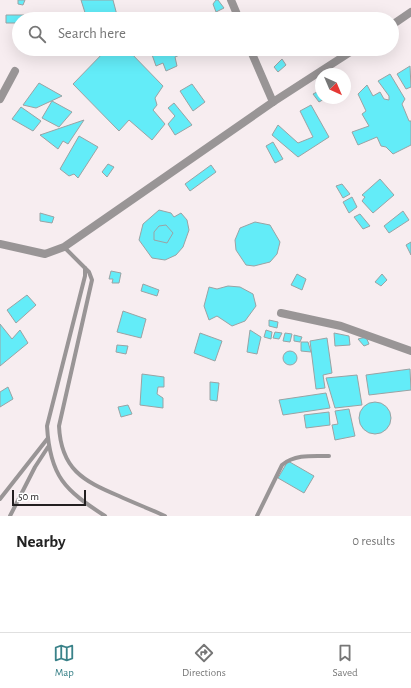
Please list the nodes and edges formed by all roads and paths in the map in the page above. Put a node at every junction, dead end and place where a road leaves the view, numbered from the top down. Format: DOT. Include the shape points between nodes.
graph roads {
  1 [pos="231,0"];
  2 [pos="235,12"];
  3 [pos="411,12"];
  4 [pos="399,20"];
  5 [pos="253,56"];
  6 [pos="344,56"];
  7 [pos="15,71"];
  8 [pos="0,100"];
  9 [pos="273,102"];
  10 [pos="0,244"];
  11 [pos="64,247"];
  12 [pos="85,268"];
  13 [pos="85,276"];
  14 [pos="92,277"];
  15 [pos="281,313"];
  16 [pos="411,351"];
  17 [pos="48,437"];
  18 [pos="48,447"];
  19 [pos="329,456"];
  20 [pos="0,499"];
  21 [pos="10,516"];
  22 [pos="105,516"];
  23 [pos="165,516"];
  24 [pos="257,516"];
  1 -- 2 [label="street"];
  3 -- 4 [label="street"];
  5 -- 9 [label="street"];
  6 -- 9 [label="street"];
  7 -- 8 [label="street"];
  9 -- 11 [label="street"];
  10 -- 11 [label="street" via="45,254"];
  11 -- 12 [label="lane"];
  12 -- 13 [label="lane"];
  12 -- 14 [label="lane"];
  13 -- 14 [label="lane"];
  13 -- 17 [label="lane" via="47,426"];
  14 -- 23 [label="lane" via="59,426 60,442 66,460 92,485"];
  15 -- 16 [label="street" via="341,326"];
  17 -- 18 [label="lane"];
  17 -- 20 [label="lane"];
  18 -- 21 [label="lane"];
  18 -- 22 [label="lane" via="54,467 64,484 78,498"];
  19 -- 24 [label="lane" via="302,456 289,459 282,465"];
}
